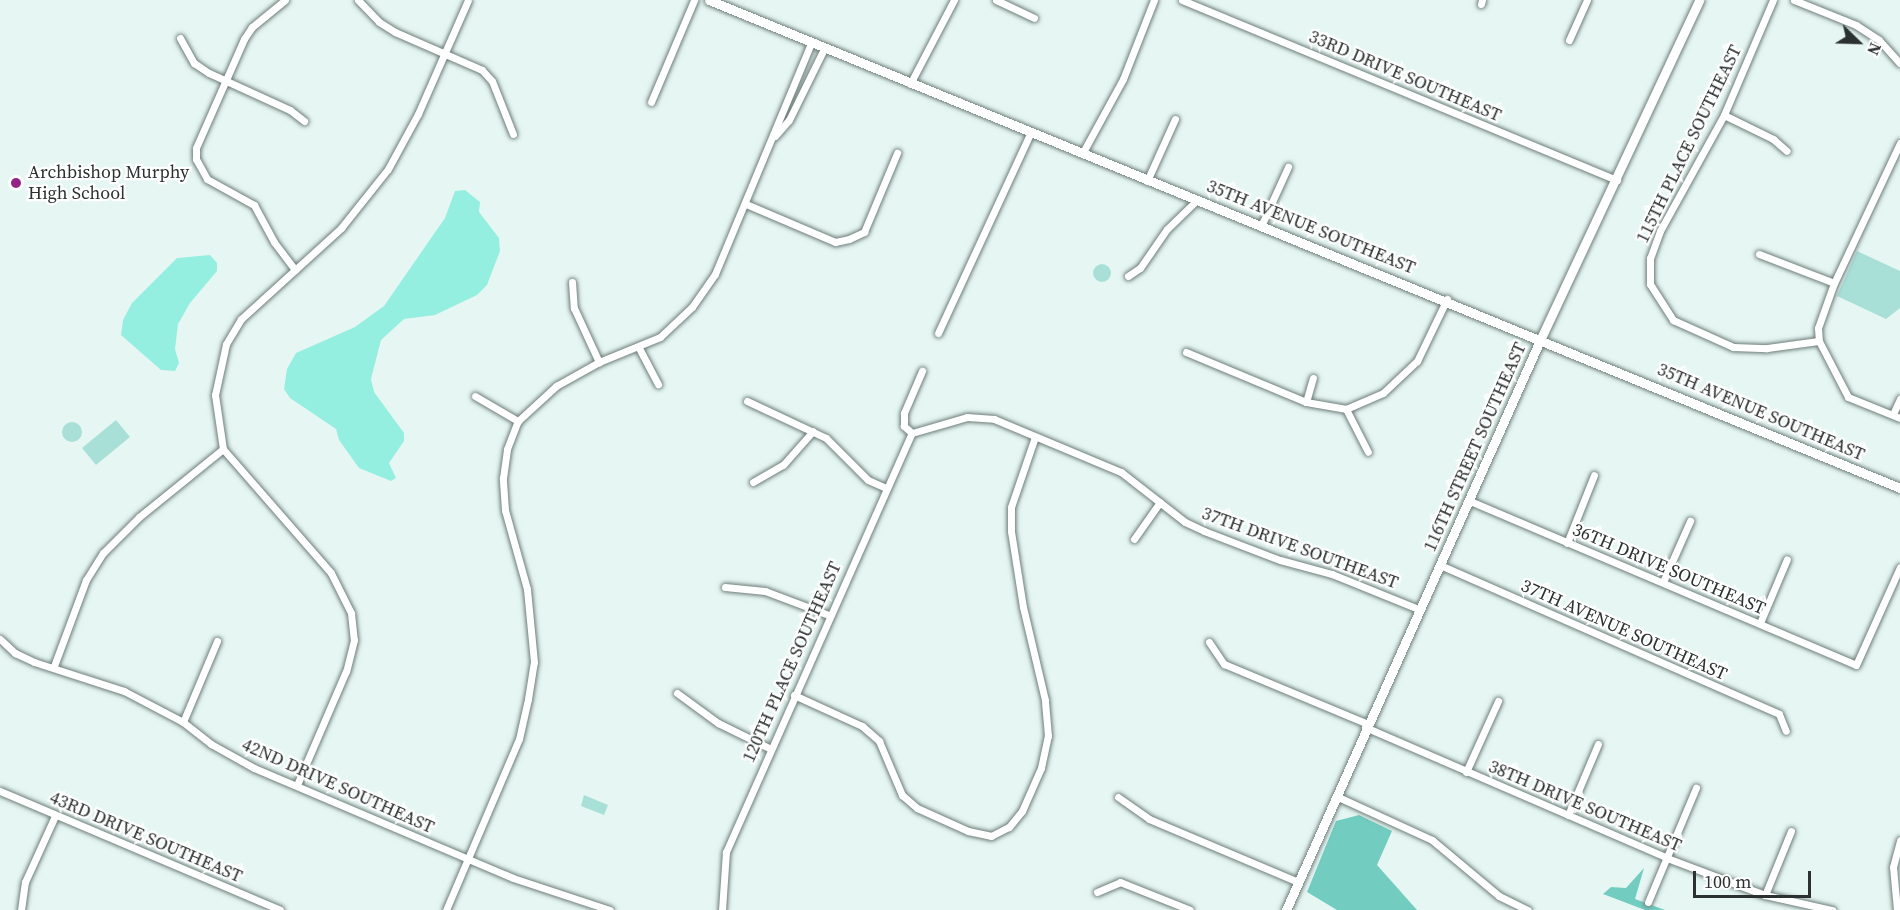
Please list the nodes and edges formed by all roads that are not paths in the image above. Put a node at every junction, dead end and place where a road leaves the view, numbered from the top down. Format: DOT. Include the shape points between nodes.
graph roads {
  1 [pos="285,0"];
  2 [pos="358,0"];
  3 [pos="468,0"];
  4 [pos="694,0"];
  5 [pos="709,0"];
  6 [pos="954,0"];
  7 [pos="996,0"];
  8 [pos="1154,0"];
  9 [pos="1182,0"];
  10 [pos="1587,0"];
  11 [pos="1699,0"];
  12 [pos="1773,0"];
  13 [pos="1794,0"];
  14 [pos="1034,18"];
  15 [pos="180,38"];
  16 [pos="1569,40"];
  17 [pos="811,43"];
  18 [pos="824,49"];
  19 [pos="445,54"];
  20 [pos="1900,63"];
  21 [pos="226,80"];
  22 [pos="910,84"];
  23 [pos="651,102"];
  24 [pos="1724,115"];
  25 [pos="1175,119"];
  26 [pos="304,121"];
  27 [pos="513,134"];
  28 [pos="1030,134"];
  29 [pos="775,136"];
  30 [pos="1900,143"];
  31 [pos="1787,151"];
  32 [pos="897,153"];
  33 [pos="1082,154"];
  34 [pos="1898,158"];
  35 [pos="1288,166"];
  36 [pos="1617,180"];
  37 [pos="1147,181"];
  38 [pos="1197,200"];
  39 [pos="746,204"];
  40 [pos="1262,224"];
  41 [pos="1759,254"];
  42 [pos="295,270"];
  43 [pos="1128,276"];
  44 [pos="572,282"];
  45 [pos="1834,283"];
  46 [pos="1447,299"];
  47 [pos="938,333"];
  48 [pos="1541,338"];
  49 [pos="1819,341"];
  50 [pos="639,348"];
  51 [pos="1186,352"];
  52 [pos="599,362"];
  53 [pos="922,371"];
  54 [pos="1313,378"];
  55 [pos="658,384"];
  56 [pos="475,396"];
  57 [pos="1900,399"];
  58 [pos="747,401"];
  59 [pos="1306,402"];
  60 [pos="1346,409"];
  61 [pos="1896,416"];
  62 [pos="518,421"];
  63 [pos="813,431"];
  64 [pos="912,434"];
  65 [pos="1035,436"];
  66 [pos="223,449"];
  67 [pos="1368,452"];
  68 [pos="1594,475"];
  69 [pos="753,482"];
  70 [pos="886,488"];
  71 [pos="1900,488"];
  72 [pos="1470,501"];
  73 [pos="1160,502"];
  74 [pos="1690,521"];
  75 [pos="1134,539"];
  76 [pos="1567,543"];
  77 [pos="1787,559"];
  78 [pos="1440,565"];
  79 [pos="1900,567"];
  80 [pos="1663,582"];
  81 [pos="725,587"];
  82 [pos="1418,609"];
  83 [pos="829,615"];
  84 [pos="1760,623"];
  85 [pos="0,639"];
  86 [pos="217,641"];
  87 [pos="1209,642"];
  88 [pos="54,666"];
  89 [pos="678,693"];
  90 [pos="794,695"];
  91 [pos="1498,701"];
  92 [pos="183,722"];
  93 [pos="1366,725"];
  94 [pos="1786,731"];
  95 [pos="1598,744"];
  96 [pos="769,748"];
  97 [pos="1466,772"];
  98 [pos="297,785"];
  99 [pos="1696,788"];
  100 [pos="0,791"];
  101 [pos="1336,796"];
  102 [pos="1118,797"];
  103 [pos="1568,815"];
  104 [pos="55,816"];
  105 [pos="1791,831"];
  106 [pos="1900,840"];
  107 [pos="1667,858"];
  108 [pos="468,860"];
  109 [pos="1298,882"];
  110 [pos="1097,892"];
  111 [pos="1765,895"];
  112 [pos="1648,902"];
  113 [pos="21,910"];
  114 [pos="280,910"];
  115 [pos="446,910"];
  116 [pos="610,910"];
  117 [pos="722,910"];
  118 [pos="1190,910"];
  119 [pos="1286,910"];
  120 [pos="1528,910"];
  121 [pos="1832,910"];
  122 [pos="1894,910"];
  1 -- 21 [label="street" via="252,27"];
  2 -- 19 [label="street" via="380,22"];
  3 -- 19 [label="street"];
  4 -- 23 [label="street"];
  5 -- 17 [label="street, 35TH AVENUE SOUTHEAST"];
  6 -- 22 [label="street"];
  7 -- 14 [label="street"];
  8 -- 33 [label="street" via="1123,80"];
  9 -- 36 [label="street, 33RD DRIVE SOUTHEAST"];
  10 -- 16 [label="street"];
  11 -- 36 [label="street, 116TH STREET SOUTHEAST"];
  12 -- 24 [label="street, 115TH PLACE SOUTHEAST"];
  13 -- 20 [label="street" via="1856,25 1879,40"];
  15 -- 21 [label="street" via="194,63"];
  17 -- 18 [label="street, 35TH AVENUE SOUTHEAST"];
  17 -- 29 [label="street" via="777,119"];
  18 -- 22 [label="street, 35TH AVENUE SOUTHEAST"];
  18 -- 29 [label="street" via="789,120"];
  19 -- 27 [label="street" via="482,70 492,81"];
  19 -- 42 [label="street" via="387,169 340,228"];
  21 -- 26 [label="street" via="290,110"];
  21 -- 42 [label="street" via="196,148 201,171 254,205"];
  22 -- 28 [label="street, 35TH AVENUE SOUTHEAST"];
  24 -- 31 [label="street" via="1773,139"];
  24 -- 49 [label="street, 115TH PLACE SOUTHEAST" via="1660,231 1650,258 1650,284 1673,320 1733,347 1767,348"];
  25 -- 37 [label="street"];
  28 -- 33 [label="street, 35TH AVENUE SOUTHEAST"];
  28 -- 47 [label="street"];
  29 -- 39 [label="street"];
  30 -- 34 [label="street"];
  32 -- 39 [label="street" via="864,232 835,242"];
  33 -- 37 [label="street, 35TH AVENUE SOUTHEAST"];
  34 -- 45 [label="street"];
  35 -- 40 [label="street"];
  36 -- 48 [label="street, 116TH STREET SOUTHEAST"];
  37 -- 38 [label="street, 35TH AVENUE SOUTHEAST"];
  38 -- 40 [label="street, 35TH AVENUE SOUTHEAST"];
  38 -- 43 [label="street" via="1167,229 1140,268"];
  39 -- 50 [label="street" via="715,273 692,307 660,337"];
  40 -- 46 [label="street, 35TH AVENUE SOUTHEAST"];
  41 -- 45 [label="street"];
  42 -- 66 [label="street" via="241,319 226,344 215,395"];
  44 -- 52 [label="street" via="574,308"];
  45 -- 49 [label="street" via="1818,328"];
  46 -- 48 [label="street, 35TH AVENUE SOUTHEAST"];
  46 -- 60 [label="street" via="1417,360 1383,393"];
  48 -- 71 [label="street, 35TH AVENUE SOUTHEAST"];
  48 -- 72 [label="street, 116TH STREET SOUTHEAST"];
  49 -- 61 [label="street" via="1848,397"];
  50 -- 52 [label="street"];
  50 -- 55 [label="street"];
  51 -- 59 [label="street"];
  52 -- 62 [label="street" via="556,386"];
  53 -- 64 [label="street" via="903,413 904,426"];
  54 -- 59 [label="street"];
  56 -- 62 [label="street"];
  57 -- 61 [label="street"];
  58 -- 63 [label="street"];
  59 -- 60 [label="street"];
  60 -- 67 [label="street"];
  62 -- 108 [label="street" via="507,449 505,510 527,589 534,662 519,740"];
  63 -- 69 [label="street" via="783,465"];
  63 -- 70 [label="street" via="839,448 868,480"];
  64 -- 65 [label="street, 37TH DRIVE SOUTHEAST" via="967,417 994,419"];
  64 -- 70 [label="street, 120TH PLACE SOUTHEAST"];
  65 -- 73 [label="street, 37TH DRIVE SOUTHEAST" via="1121,472"];
  65 -- 90 [label="street" via="1011,507 1011,531 1023,607 1045,700 1048,736 1041,768 1022,811 1009,827 990,836 968,831 917,808 903,795 879,741 862,726"];
  66 -- 88 [label="street" via="138,517 103,553 86,580"];
  66 -- 98 [label="street" via="331,573 351,613 354,640 346,671"];
  68 -- 76 [label="street"];
  70 -- 83 [label="street, 120TH PLACE SOUTHEAST"];
  72 -- 76 [label="street, 36TH DRIVE SOUTHEAST"];
  72 -- 78 [label="street, 116TH STREET SOUTHEAST"];
  73 -- 75 [label="street"];
  73 -- 82 [label="street, 37TH DRIVE SOUTHEAST" via="1185,522 1242,547 1332,574"];
  74 -- 80 [label="street"];
  76 -- 80 [label="street, 36TH DRIVE SOUTHEAST"];
  77 -- 84 [label="street"];
  78 -- 82 [label="street, 116TH STREET SOUTHEAST"];
  78 -- 94 [label="street, 37TH AVENUE SOUTHEAST" via="1779,714"];
  79 -- 84 [label="street, 36TH DRIVE SOUTHEAST" via="1856,665"];
  80 -- 84 [label="street, 36TH DRIVE SOUTHEAST"];
  81 -- 83 [label="street" via="765,591"];
  82 -- 93 [label="street, 116TH STREET SOUTHEAST"];
  83 -- 90 [label="street, 120TH PLACE SOUTHEAST"];
  85 -- 88 [label="street, 42ND DRIVE SOUTHEAST" via="15,653"];
  86 -- 92 [label="street"];
  87 -- 93 [label="street, 38TH DRIVE SOUTHEAST" via="1224,664"];
  88 -- 92 [label="street, 42ND DRIVE SOUTHEAST" via="124,691"];
  89 -- 96 [label="street" via="718,723"];
  90 -- 96 [label="street, 120TH PLACE SOUTHEAST"];
  91 -- 97 [label="street"];
  92 -- 98 [label="street, 42ND DRIVE SOUTHEAST" via="245,763"];
  93 -- 97 [label="street, 38TH DRIVE SOUTHEAST"];
  93 -- 101 [label="street, 116TH STREET SOUTHEAST"];
  95 -- 103 [label="street"];
  96 -- 117 [label="street, 120TH PLACE SOUTHEAST" via="726,852"];
  97 -- 103 [label="street, 38TH DRIVE SOUTHEAST"];
  98 -- 108 [label="street, 42ND DRIVE SOUTHEAST"];
  99 -- 107 [label="street"];
  100 -- 104 [label="street, 43RD DRIVE SOUTHEAST"];
  101 -- 109 [label="street, 116TH STREET SOUTHEAST"];
  101 -- 120 [label="street" via="1432,840 1499,896"];
  102 -- 109 [label="street" via="1149,819"];
  103 -- 107 [label="street, 38TH DRIVE SOUTHEAST"];
  104 -- 113 [label="street" via="25,882"];
  104 -- 114 [label="street, 43RD DRIVE SOUTHEAST"];
  105 -- 111 [label="street"];
  106 -- 122 [label="street" via="1893,867"];
  107 -- 111 [label="street, 38TH DRIVE SOUTHEAST"];
  107 -- 112 [label="street"];
  108 -- 115 [label="street"];
  108 -- 116 [label="street, 42ND DRIVE SOUTHEAST" via="592,907"];
  109 -- 119 [label="street, 116TH STREET SOUTHEAST"];
  110 -- 118 [label="street" via="1120,882"];
  111 -- 121 [label="street, 38TH DRIVE SOUTHEAST"];
}
